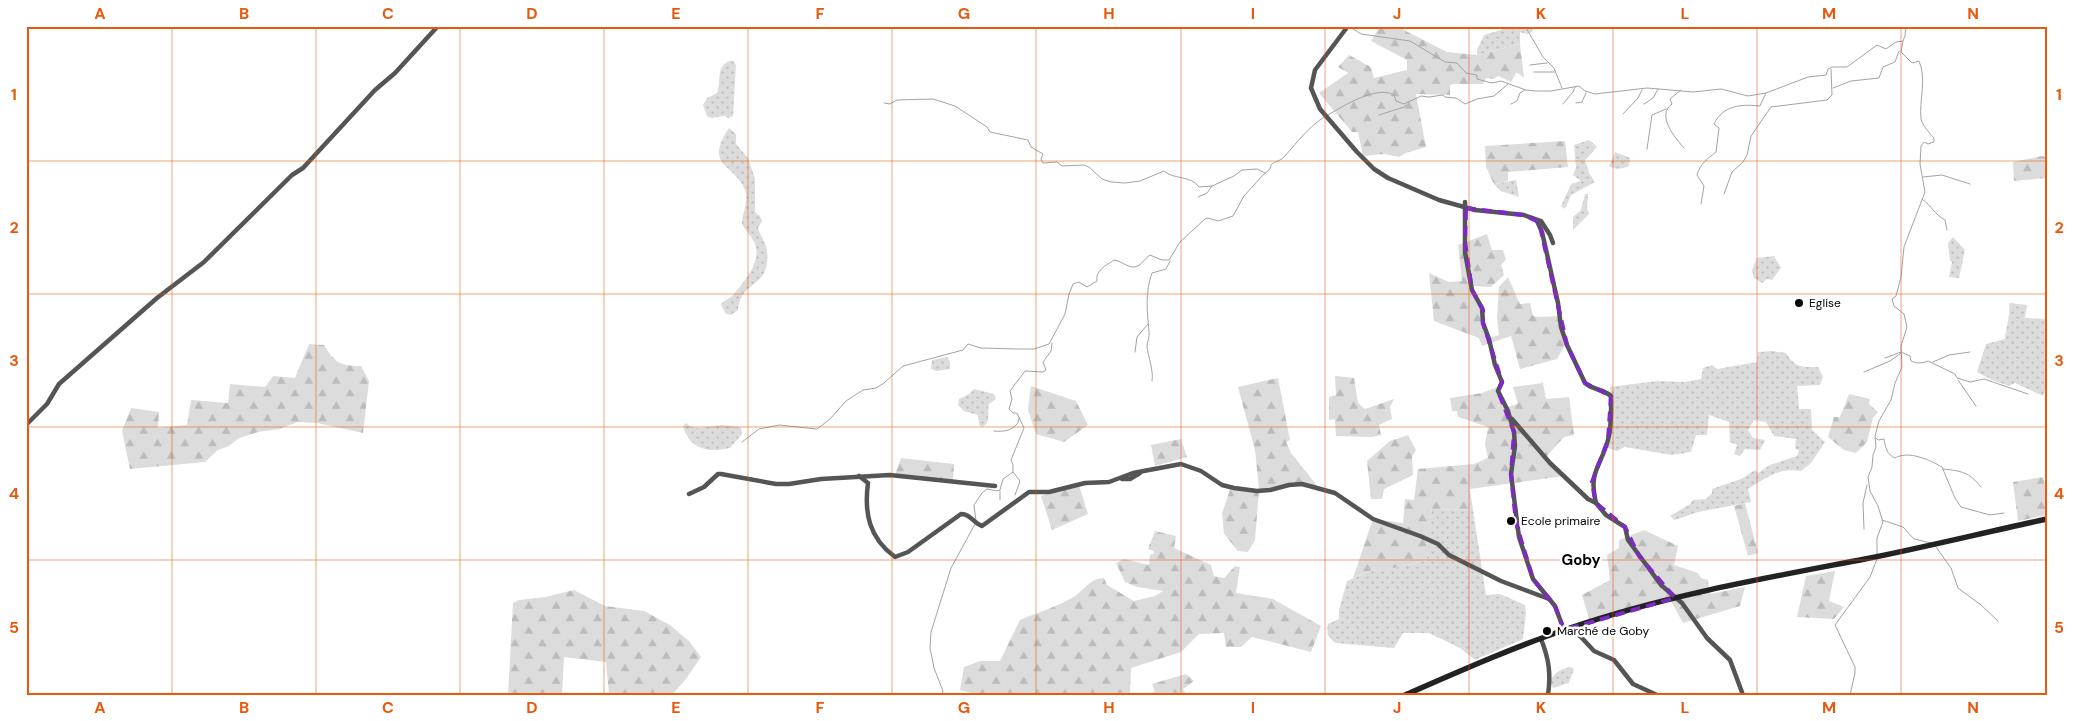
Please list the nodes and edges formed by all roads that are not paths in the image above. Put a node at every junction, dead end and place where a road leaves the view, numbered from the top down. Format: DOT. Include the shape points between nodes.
graph roads {
  1 [pos="438,26"];
  2 [pos="1347,28"];
  3 [pos="1465,202"];
  4 [pos="1466,208"];
  5 [pos="1534,218"];
  6 [pos="1552,243"];
  7 [pos="1508,411"];
  8 [pos="26,425"];
  9 [pos="859,476"];
  10 [pos="995,486"];
  11 [pos="688,494"];
  12 [pos="1596,503"];
  13 [pos="2047,519"];
  14 [pos="1675,598"];
  15 [pos="1550,599"];
  16 [pos="1567,629"];
  17 [pos="1541,639"];
  18 [pos="1405,695"];
  19 [pos="1548,695"];
  20 [pos="1657,695"];
  21 [pos="1743,695"];
  1 -- 8 [label="street" via="303,168 204,262 157,298 60,384 47,404"];
  2 -- 4 [label="street" via="1313,75 1311,88 1320,109 1374,169 1439,200"];
  3 -- 4 [label="street"];
  4 -- 5 [label="street"];
  4 -- 7 [label="street" via="1468,274 1482,308 1494,364 1502,382 1498,391"];
  5 -- 6 [label="street" via="1546,227"];
  5 -- 12 [label="street" via="1542,232 1567,345 1585,383 1611,396 1608,440 1593,478"];
  7 -- 12 [label="street" via="1518,428 1550,463 1589,501"];
  7 -- 15 [label="street" via="1514,432 1511,474 1519,537 1533,579"];
  9 -- 10 [label="street" via="890,475"];
  9 -- 11 [label="street" via="789,484 718,474 704,487"];
  9 -- 15 [label="street" via="868,483 866,503 870,526 883,548 895,557 908,552 961,514 982,526 1029,492 1058,491 1084,483 1109,482 1143,471 1182,464 1234,488 1264,491 1302,484 1335,493 1373,519 1438,544 1449,554 1501,581"];
  12 -- 14 [label="street" via="1625,527 1628,540 1639,556"];
  13 -- 14 [label="main road"];
  14 -- 16 [label="main road"];
  14 -- 21 [label="street" via="1713,645 1730,660"];
  15 -- 16 [label="street"];
  16 -- 17 [label="main road"];
  16 -- 20 [label="street" via="1594,651 1616,662 1632,684"];
  17 -- 18 [label="main road" via="1488,658"];
  17 -- 19 [label="street" via="1550,665"];
}
